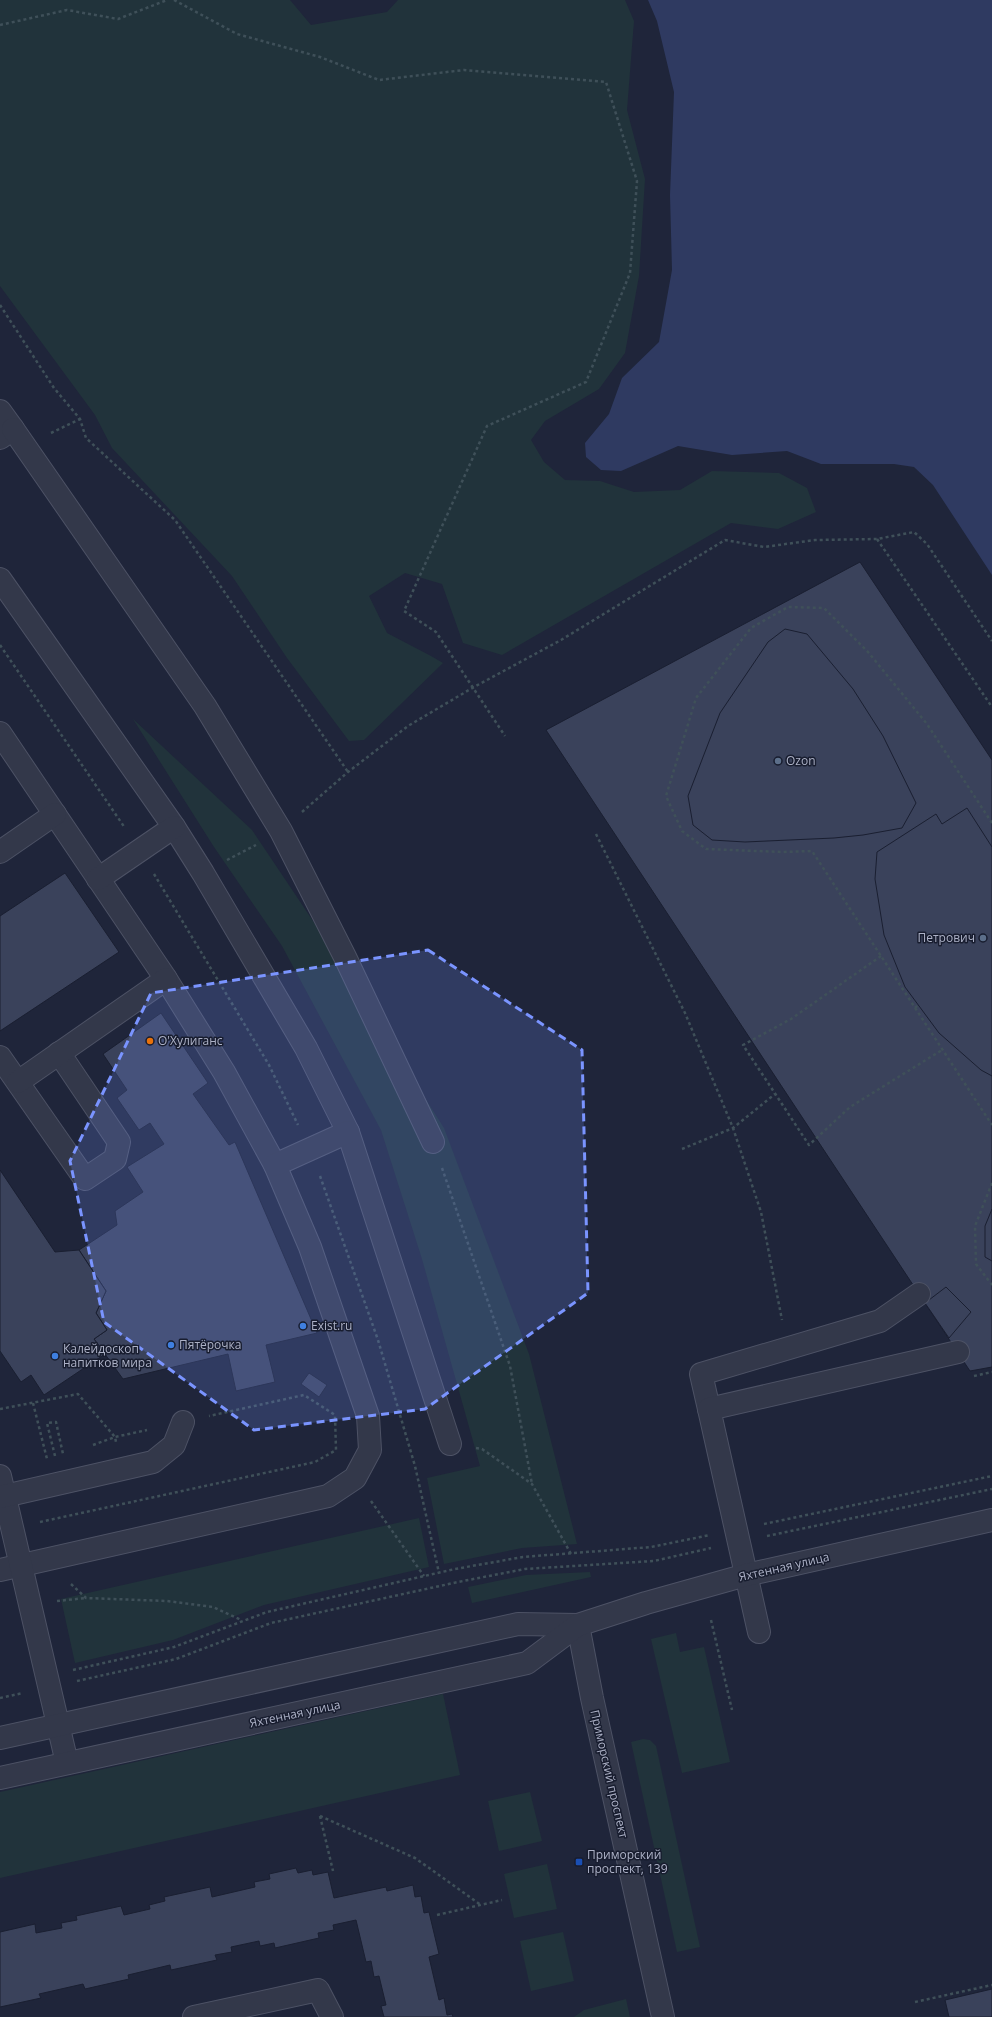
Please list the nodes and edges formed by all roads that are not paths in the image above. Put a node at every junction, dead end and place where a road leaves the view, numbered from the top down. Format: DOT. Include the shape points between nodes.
graph roads {
  1 [pos="0,411"];
  2 [pos="6,434"];
  3 [pos="0,579"];
  4 [pos="0,733"];
  5 [pos="55,814"];
  6 [pos="174,827"];
  7 [pos="0,852"];
  8 [pos="98,880"];
  9 [pos="166,979"];
  10 [pos="59,1053"];
  11 [pos="0,1057"];
  12 [pos="18,1082"];
  13 [pos="348,1132"];
  14 [pos="433,1142"];
  15 [pos="275,1165"];
  16 [pos="919,1294"];
  17 [pos="958,1352"];
  18 [pos="709,1409"];
  19 [pos="183,1422"];
  20 [pos="450,1444"];
  21 [pos="2,1489"];
  22 [pos="992,1520"];
  23 [pos="22,1566"];
  24 [pos="0,1570"];
  25 [pos="746,1576"];
  26 [pos="578,1625"];
  27 [pos="759,1632"];
  28 [pos="59,1725"];
  29 [pos="0,1738"];
  30 [pos="67,1763"];
  31 [pos="0,1778"];
  32 [pos="194,2017"];
  33 [pos="332,2017"];
  34 [pos="663,2017"];
  1 -- 2 [label="street"];
  2 -- 14 [label="street" via="205,706 281,831 345,956"];
  3 -- 6 [label="street"];
  4 -- 5 [label="street"];
  5 -- 7 [label="street"];
  5 -- 8 [label="street"];
  6 -- 8 [label="street"];
  6 -- 13 [label="street" via="306,1048"];
  8 -- 9 [label="street"];
  9 -- 10 [label="street"];
  9 -- 15 [label="street" via="224,1072"];
  10 -- 12 [label="street"];
  10 -- 12 [label="street" via="119,1142 115,1158 85,1179"];
  11 -- 12 [label="street"];
  13 -- 15 [label="street"];
  13 -- 20 [label="street"];
  15 -- 23 [label="street" via="310,1247 368,1416 370,1450 355,1478 328,1496"];
  16 -- 18 [label="street" via="880,1321 701,1374"];
  17 -- 18 [label="street"];
  18 -- 25 [label="street"];
  19 -- 21 [label="street" via="174,1445 153,1462"];
  21 -- 23 [label="street"];
  22 -- 25 [label="street, Яхтенная улица"];
  23 -- 24 [label="street"];
  23 -- 28 [label="street"];
  25 -- 26 [label="street, Яхтенная улица" via="662,1598"];
  25 -- 27 [label="street"];
  26 -- 28 [label="street, Яхтенная улица" via="518,1624"];
  26 -- 30 [label="street, Яхтенная улица" via="527,1663"];
  26 -- 34 [label="street, Приморский проспект"];
  28 -- 29 [label="street, Яхтенная улица"];
  28 -- 30 [label="street"];
  30 -- 31 [label="street, Яхтенная улица"];
  32 -- 33 [label="street" via="318,1990"];
}
